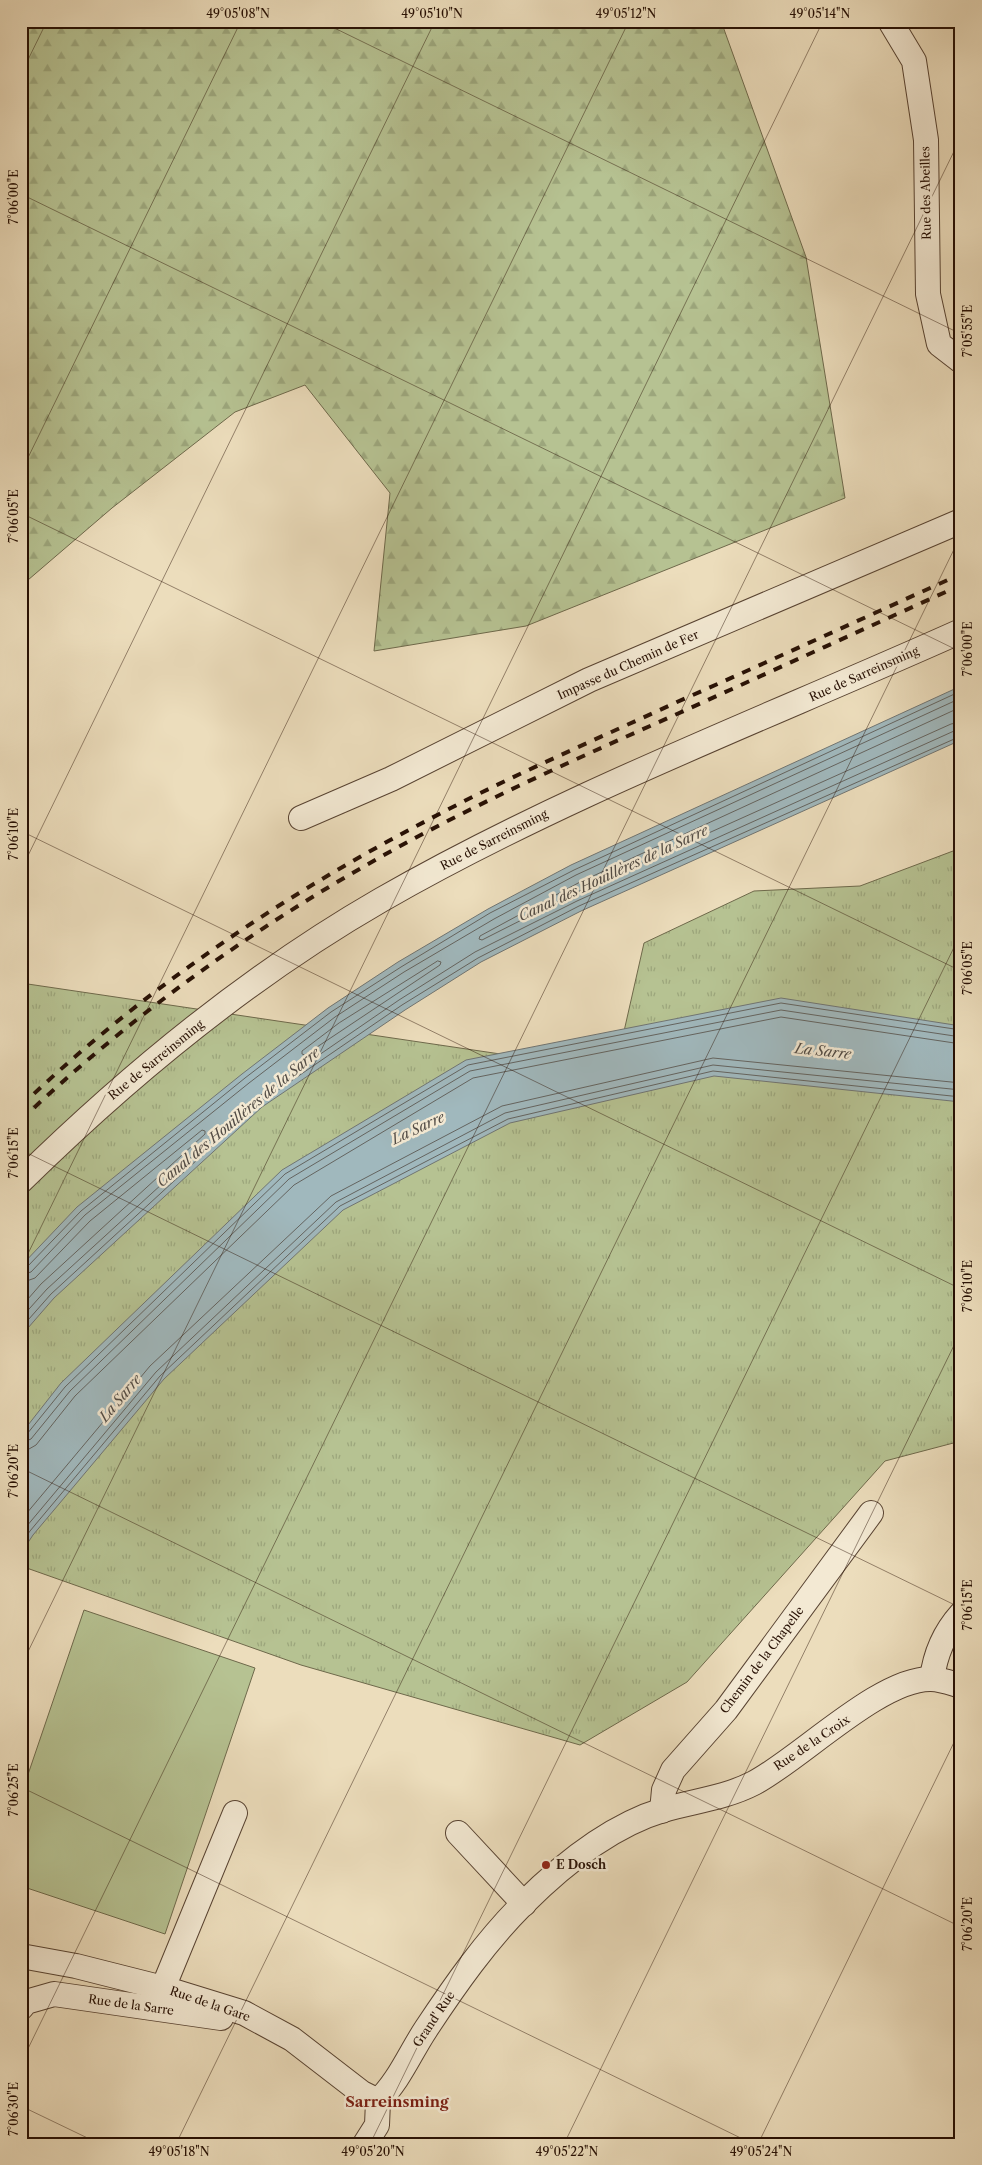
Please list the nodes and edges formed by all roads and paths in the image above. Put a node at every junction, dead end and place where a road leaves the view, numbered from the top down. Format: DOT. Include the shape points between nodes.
graph roads {
  1 [pos="890,21"];
  2 [pos="961,361"];
  3 [pos="961,521"];
  4 [pos="961,631"];
  5 [pos="300,818"];
  6 [pos="21,1180"];
  7 [pos="871,1513"];
  8 [pos="961,1614"];
  9 [pos="932,1679"];
  10 [pos="961,1686"];
  11 [pos="662,1810"];
  12 [pos="235,1813"];
  13 [pos="458,1833"];
  14 [pos="524,1904"];
  15 [pos="21,1956"];
  16 [pos="163,1988"];
  17 [pos="21,2008"];
  18 [pos="244,2013"];
  19 [pos="378,2101"];
  20 [pos="365,2144"];
  1 -- 2 [label="street, Rue des Abeilles" via="914,61 926,140 928,294 939,344"];
  3 -- 5 [label="street, Impasse du Chemin de Fer" via="589,680 391,779"];
  4 -- 6 [label="street, Rue de Sarreinsming" via="575,800 499,836 405,887 320,938 222,1007 75,1128"];
  7 -- 11 [label="street, Chemin de la Chapelle" via="726,1710 673,1770 664,1790"];
  8 -- 9 [label="street" via="950,1626 935,1657"];
  9 -- 10 [label="street, Rue de la Croix"];
  9 -- 11 [label="street, Rue de la Croix" via="909,1682 876,1699 754,1783 714,1798"];
  11 -- 14 [label="street, Grand' Rue" via="626,1826 574,1858"];
  12 -- 16 [label="street"];
  13 -- 14 [label="street"];
  14 -- 19 [label="street, Grand' Rue" via="484,1947 425,2030 389,2090"];
  15 -- 16 [label="street, Rue de la Gare"];
  16 -- 18 [label="street, Rue de la Gare"];
  17 -- 18 [label="street, Rue de la Sarre" via="26,2002 54,1994 226,2019"];
  18 -- 19 [label="street, Rue de la Gare" via="292,2039 362,2093"];
  19 -- 20 [label="street" via="377,2124"];
}
